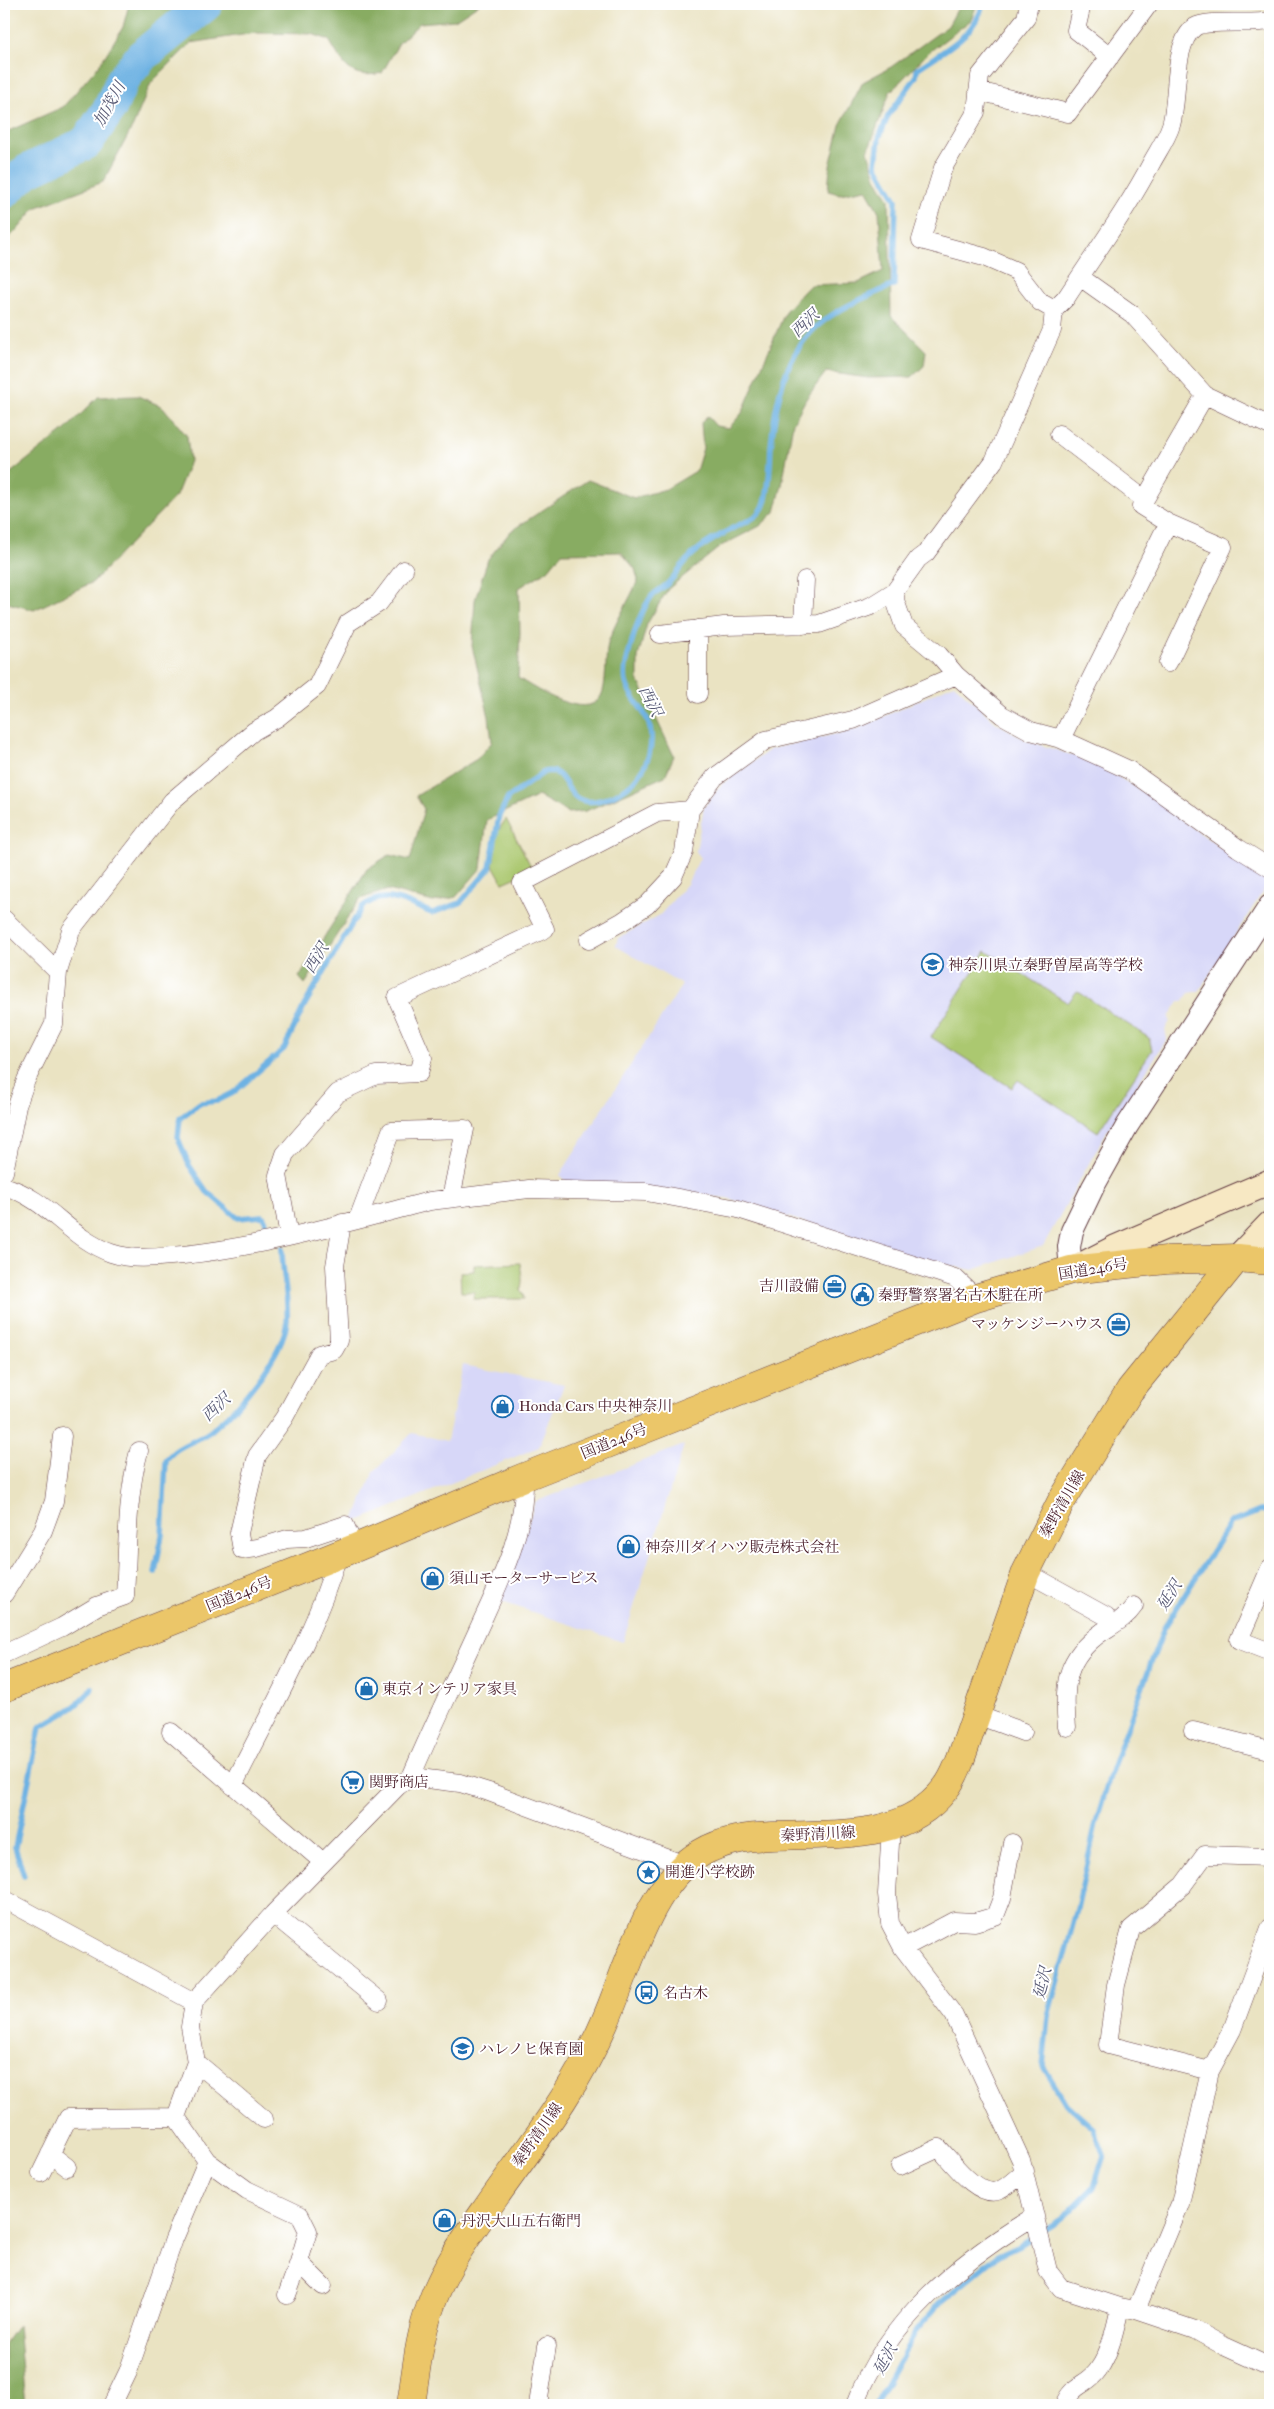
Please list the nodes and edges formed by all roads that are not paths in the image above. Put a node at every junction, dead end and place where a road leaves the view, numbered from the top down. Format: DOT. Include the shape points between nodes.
graph roads {
  1 [pos="1029,4"];
  2 [pos="1082,4"];
  3 [pos="1149,4"];
  4 [pos="1270,21"];
  5 [pos="1110,57"];
  6 [pos="978,91"];
  7 [pos="1080,277"];
  8 [pos="1054,310"];
  9 [pos="1205,395"];
  10 [pos="1270,426"];
  11 [pos="1059,434"];
  12 [pos="1145,500"];
  13 [pos="1168,523"];
  14 [pos="404,570"];
  15 [pos="805,580"];
  16 [pos="894,591"];
  17 [pos="803,624"];
  18 [pos="698,629"];
  19 [pos="660,634"];
  20 [pos="1168,663"];
  21 [pos="956,675"];
  22 [pos="698,694"];
  23 [pos="1061,739"];
  24 [pos="690,810"];
  25 [pos="1270,868"];
  26 [pos="1270,906"];
  27 [pos="4,919"];
  28 [pos="589,940"];
  29 [pos="58,972"];
  30 [pos="4,1172"];
  31 [pos="1270,1182"];
  32 [pos="4,1186"];
  33 [pos="450,1198"];
  34 [pos="350,1221"];
  35 [pos="1270,1224"];
  36 [pos="289,1236"];
  37 [pos="1237,1258"];
  38 [pos="1270,1261"];
  39 [pos="1071,1270"];
  40 [pos="976,1298"];
  41 [pos="62,1436"];
  42 [pos="139,1451"];
  43 [pos="524,1477"];
  44 [pos="347,1551"];
  45 [pos="1270,1568"];
  46 [pos="1026,1572"];
  47 [pos="4,1594"];
  48 [pos="1134,1606"];
  49 [pos="1113,1624"];
  50 [pos="1270,1649"];
  51 [pos="4,1654"];
  52 [pos="4,1688"];
  53 [pos="977,1715"];
  54 [pos="1067,1727"];
  55 [pos="171,1732"];
  56 [pos="1023,1732"];
  57 [pos="1194,1732"];
  58 [pos="1270,1750"];
  59 [pos="411,1778"];
  60 [pos="233,1786"];
  61 [pos="891,1827"];
  62 [pos="1012,1843"];
  63 [pos="1270,1857"];
  64 [pos="322,1862"];
  65 [pos="685,1864"];
  66 [pos="4,1899"];
  67 [pos="272,1914"];
  68 [pos="1270,1928"];
  69 [pos="903,1948"];
  70 [pos="379,2001"];
  71 [pos="194,2002"];
  72 [pos="196,2062"];
  73 [pos="1210,2071"];
  74 [pos="176,2117"];
  75 [pos="264,2119"];
  76 [pos="50,2154"];
  77 [pos="207,2161"];
  78 [pos="900,2166"];
  79 [pos="67,2167"];
  80 [pos="1025,2171"];
  81 [pos="41,2173"];
  82 [pos="1035,2216"];
  83 [pos="299,2262"];
  84 [pos="324,2286"];
  85 [pos="287,2295"];
  86 [pos="1128,2308"];
  87 [pos="547,2346"];
  88 [pos="1270,2367"];
  89 [pos="112,2405"];
  90 [pos="411,2405"];
  91 [pos="538,2405"];
  92 [pos="855,2405"];
  93 [pos="1064,2405"];
  1 -- 6 [label="street" via="1026,18 980,76"];
  2 -- 5 [label="street" via="1076,30"];
  3 -- 5 [label="street"];
  4 -- 7 [label="street" via="1206,23 1187,34 1178,68 1171,126 1136,192"];
  5 -- 6 [label="street" via="1068,113"];
  6 -- 8 [label="street" via="976,112 942,168 921,240 984,257 1016,271 1040,302"];
  7 -- 8 [label="street"];
  7 -- 9 [label="street" via="1132,314"];
  8 -- 16 [label="street" via="1052,330 994,461"];
  9 -- 10 [label="street"];
  9 -- 12 [label="street"];
  11 -- 12 [label="street"];
  12 -- 13 [label="street" via="1142,506"];
  13 -- 20 [label="street" via="1223,547"];
  13 -- 23 [label="street"];
  14 -- 29 [label="street" via="379,603 348,623 317,686 277,718 254,731 172,801 71,930"];
  15 -- 17 [label="street"];
  16 -- 17 [label="street" via="871,606 850,614 819,624"];
  16 -- 21 [label="street" via="904,626"];
  17 -- 18 [label="street"];
  18 -- 19 [label="street"];
  18 -- 22 [label="street"];
  21 -- 23 [label="street" via="1002,715 1031,731"];
  21 -- 24 [label="street" via="853,720 766,740 715,776"];
  23 -- 25 [label="street" via="1129,770"];
  24 -- 28 [label="street" via="684,852 673,876 647,905"];
  24 -- 36 [label="street" via="657,813 522,883 546,929 397,998 423,1058 419,1074 376,1075 338,1093 285,1154 278,1175"];
  26 -- 39 [label="street" via="1127,1126 1093,1187 1072,1231 1069,1247"];
  27 -- 29 [label="street"];
  29 -- 30 [label="street" via="54,1024 16,1106"];
  31 -- 39 [label="main road"];
  32 -- 36 [label="street" via="23,1192 44,1206 90,1245 128,1257 209,1252"];
  33 -- 34 [label="street"];
  33 -- 34 [label="street" via="465,1129 392,1131"];
  33 -- 40 [label="street" via="529,1189 646,1192 738,1209 955,1278"];
  34 -- 36 [label="street"];
  34 -- 44 [label="street" via="335,1266 339,1341 334,1350 319,1354 284,1418 257,1456 239,1533 242,1550 287,1539 306,1538 345,1525"];
  35 -- 37 [label="main road"];
  37 -- 38 [label="main road, 国道246号"];
  37 -- 39 [label="main road, 国道246号" via="1145,1261"];
  37 -- 46 [label="main road, 秦野清川線" via="1130,1390 1061,1502"];
  39 -- 40 [label="main road, 国道246号"];
  40 -- 43 [label="main road, 国道246号"];
  41 -- 47 [label="street" via="54,1501 43,1531"];
  42 -- 51 [label="street" via="132,1488 125,1596 97,1606 62,1627"];
  43 -- 44 [label="main road, 国道246号"];
  43 -- 59 [label="street" via="525,1499 501,1579"];
  44 -- 52 [label="main road, 国道246号"];
  44 -- 60 [label="street" via="333,1573 304,1642"];
  45 -- 50 [label="street" via="1239,1640"];
  46 -- 49 [label="street" via="1106,1616"];
  46 -- 53 [label="main road, 秦野清川線"];
  48 -- 49 [label="street" via="1128,1615"];
  49 -- 54 [label="street" via="1084,1645 1072,1668 1064,1694"];
  53 -- 56 [label="street"];
  53 -- 61 [label="main road, 秦野清川線" via="946,1789 905,1823"];
  55 -- 60 [label="street"];
  57 -- 58 [label="street"];
  59 -- 64 [label="street" via="398,1786"];
  59 -- 65 [label="street" via="460,1783 489,1792"];
  60 -- 64 [label="street"];
  61 -- 65 [label="main road, 秦野清川線" via="857,1832 750,1837 724,1842 701,1852"];
  61 -- 69 [label="street" via="887,1894 890,1922"];
  62 -- 69 [label="street" via="996,1916 975,1922 954,1921"];
  63 -- 73 [label="street" via="1205,1855 1183,1885 1131,1929 1116,1985 1107,2052"];
  64 -- 67 [label="street"];
  65 -- 90 [label="main road, 秦野清川線" via="668,1883 647,1919 586,2062 466,2239 431,2304"];
  66 -- 71 [label="street"];
  67 -- 70 [label="street"];
  67 -- 71 [label="street"];
  68 -- 73 [label="street" via="1232,2030"];
  69 -- 80 [label="street" via="954,2016"];
  71 -- 72 [label="street" via="190,2026"];
  72 -- 74 [label="street"];
  72 -- 75 [label="street"];
  73 -- 86 [label="street" via="1180,2204"];
  74 -- 76 [label="street" via="68,2118"];
  74 -- 77 [label="street"];
  76 -- 79 [label="street"];
  76 -- 81 [label="street"];
  77 -- 83 [label="street" via="246,2190 300,2215 308,2231"];
  77 -- 89 [label="street" via="174,2240 128,2372"];
  78 -- 80 [label="street" via="938,2148 976,2187 988,2193 1000,2190"];
  80 -- 82 [label="street"];
  82 -- 86 [label="street" via="1048,2271 1061,2288"];
  82 -- 92 [label="street" via="990,2243 935,2287 884,2347"];
  83 -- 84 [label="street"];
  83 -- 85 [label="street"];
  86 -- 88 [label="street" via="1195,2330"];
  86 -- 93 [label="street" via="1098,2370 1068,2394"];
  87 -- 91 [label="street"];
}
